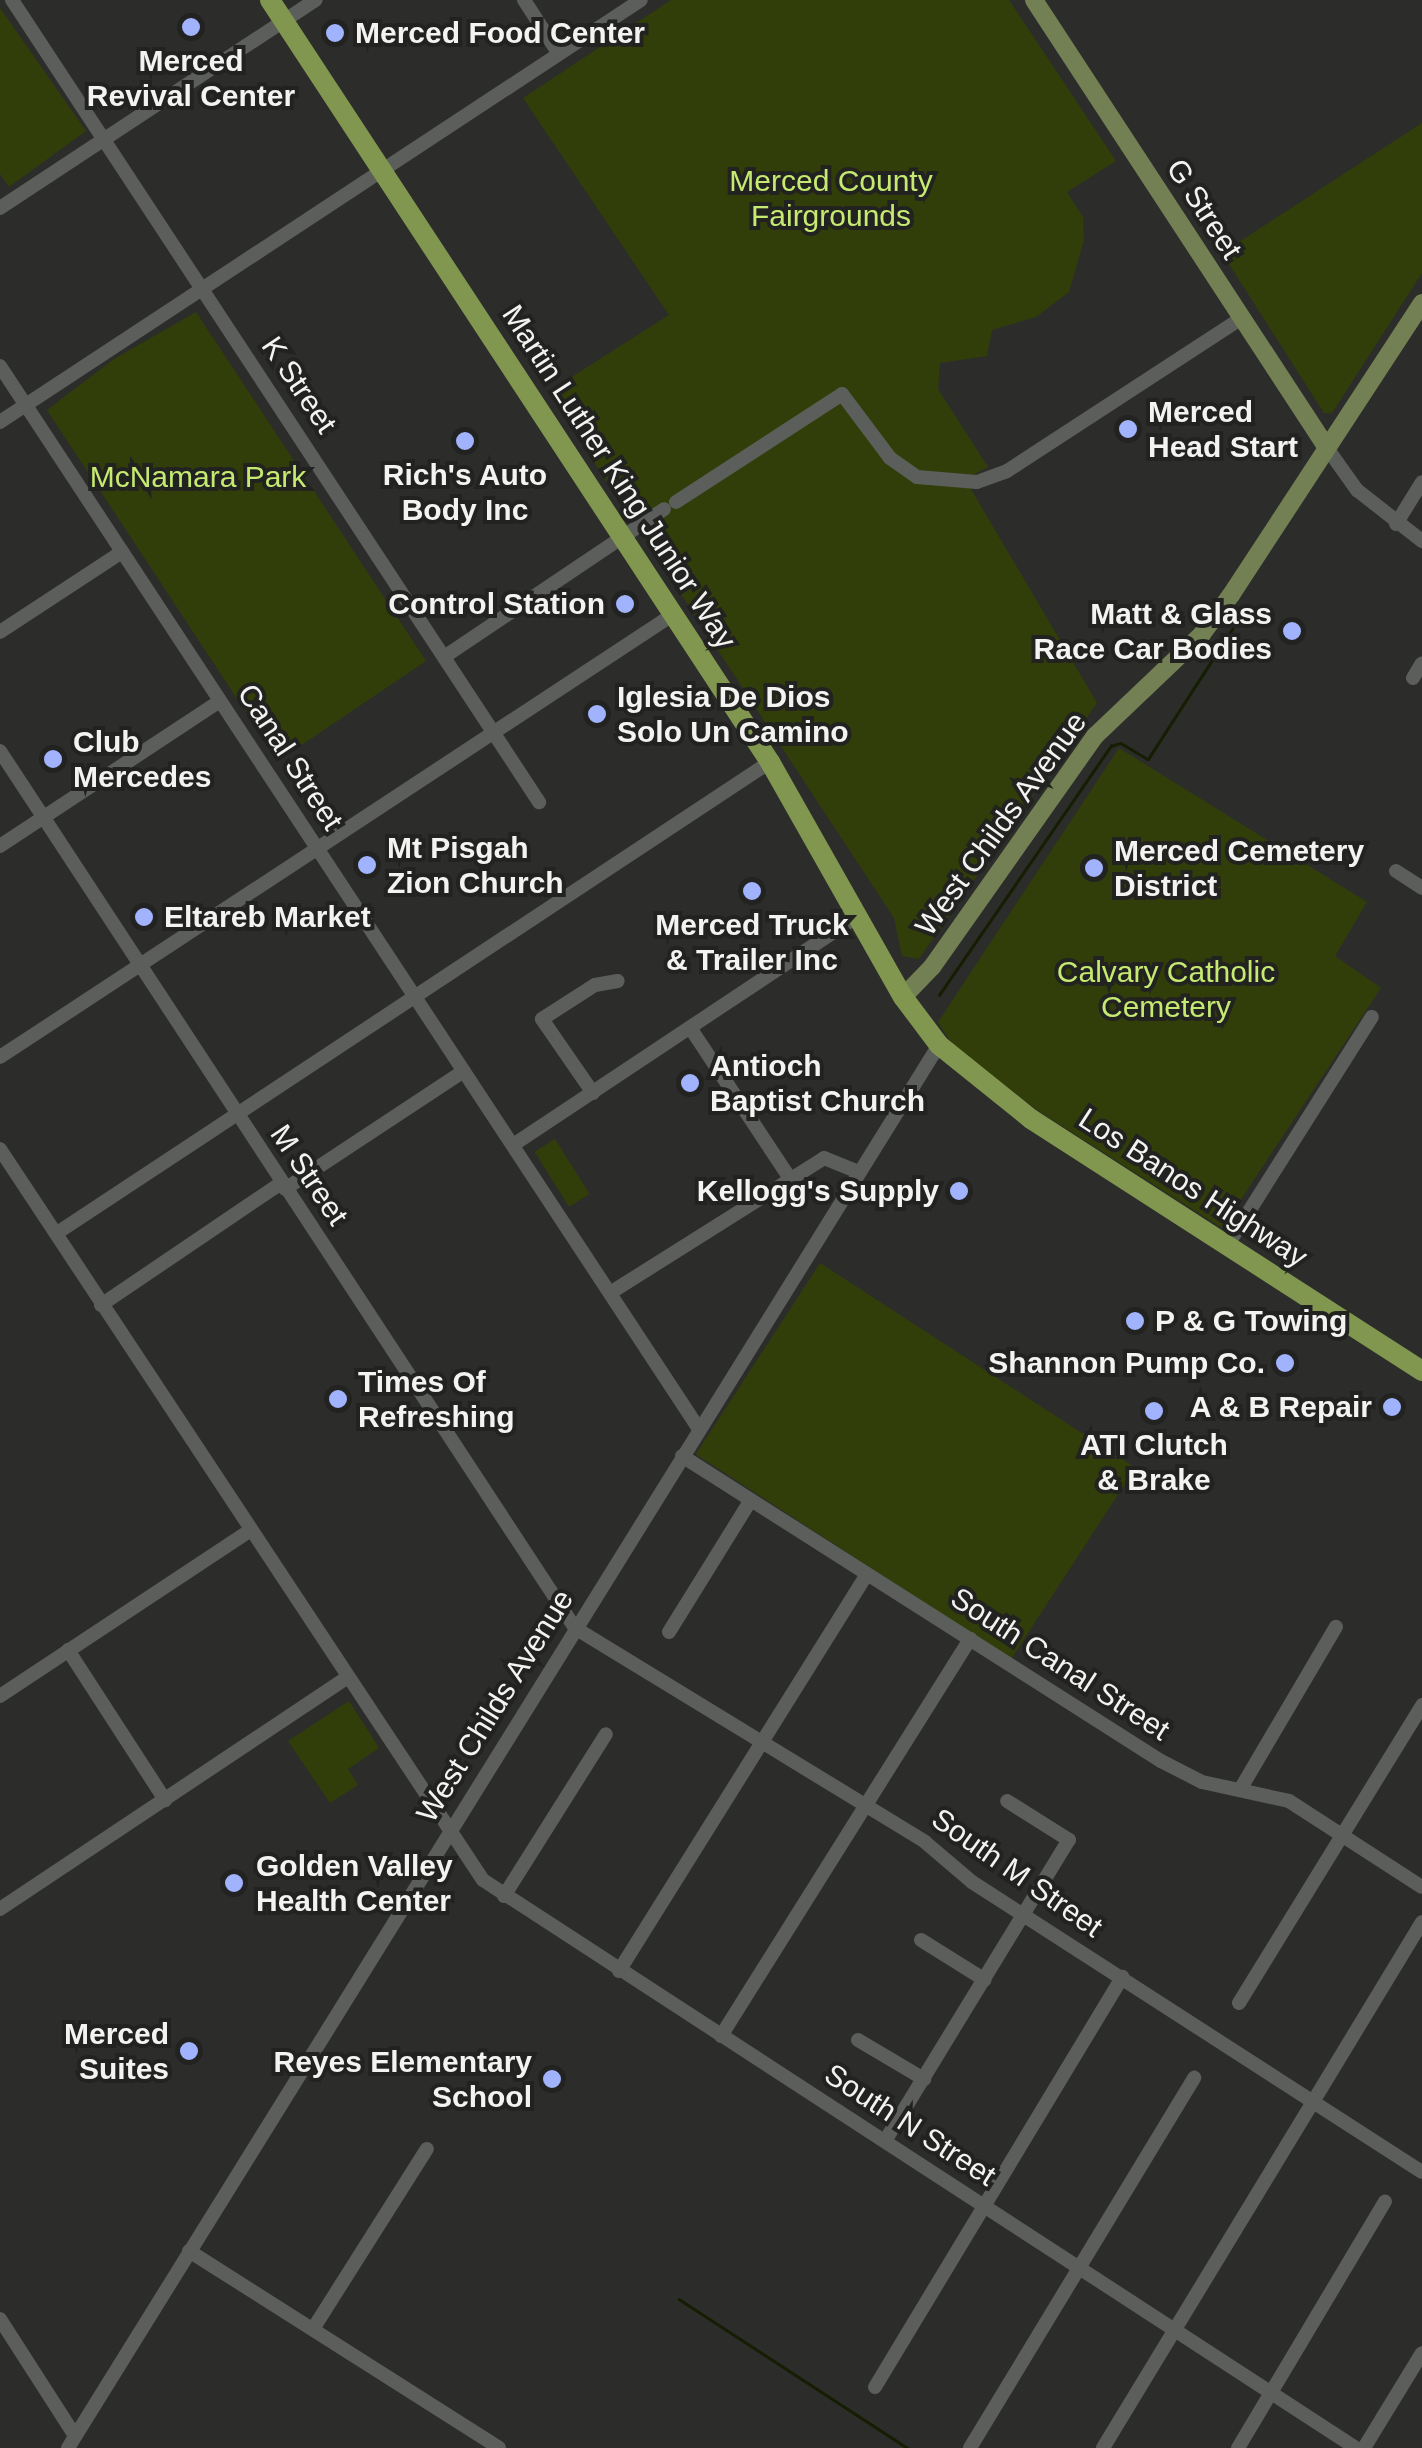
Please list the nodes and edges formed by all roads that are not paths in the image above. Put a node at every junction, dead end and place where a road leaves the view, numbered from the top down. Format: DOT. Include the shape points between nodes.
graph roads {
  1 [pos="12,0"];
  2 [pos="270,0"];
  3 [pos="316,0"];
  4 [pos="524,0"];
  5 [pos="641,0"];
  6 [pos="1034,0"];
  7 [pos="284,21"];
  8 [pos="559,54"];
  9 [pos="104,140"];
  10 [pos="381,170"];
  11 [pos="0,208"];
  12 [pos="201,288"];
  13 [pos="1422,304"];
  14 [pos="1242,318"];
  15 [pos="0,366"];
  16 [pos="26,405"];
  17 [pos="0,422"];
  18 [pos="1327,448"];
  19 [pos="1422,482"];
  20 [pos="1396,524"];
  21 [pos="621,536"];
  22 [pos="1422,540"];
  23 [pos="122,552"];
  24 [pos="674,614"];
  25 [pos="0,632"];
  26 [pos="444,657"];
  27 [pos="1422,663"];
  28 [pos="1413,678"];
  29 [pos="220,701"];
  30 [pos="493,733"];
  31 [pos="0,751"];
  32 [pos="770,762"];
  33 [pos="539,802"];
  34 [pos="44,817"];
  35 [pos="0,846"];
  36 [pos="317,848"];
  37 [pos="1396,871"];
  38 [pos="1422,888"];
  39 [pos="858,916"];
  40 [pos="141,965"];
  41 [pos="618,980"];
  42 [pos="903,997"];
  43 [pos="416,998"];
  44 [pos="1372,1017"];
  45 [pos="691,1029"];
  46 [pos="939,1045"];
  47 [pos="0,1057"];
  48 [pos="464,1071"];
  49 [pos="593,1093"];
  50 [pos="236,1115"];
  51 [pos="513,1145"];
  52 [pos="0,1149"];
  53 [pos="859,1172"];
  54 [pos="789,1177"];
  55 [pos="283,1186"];
  56 [pos="57,1233"];
  57 [pos="1226,1246"];
  58 [pos="610,1293"];
  59 [pos="102,1305"];
  60 [pos="1422,1371"];
  61 [pos="700,1428"];
  62 [pos="682,1456"];
  63 [pos="750,1500"];
  64 [pos="251,1530"];
  65 [pos="867,1574"];
  66 [pos="1336,1627"];
  67 [pos="576,1628"];
  68 [pos="669,1632"];
  69 [pos="970,1639"];
  70 [pos="68,1650"];
  71 [pos="347,1678"];
  72 [pos="0,1696"];
  73 [pos="1422,1705"];
  74 [pos="606,1734"];
  75 [pos="762,1743"];
  76 [pos="1240,1788"];
  77 [pos="165,1800"];
  78 [pos="1007,1800"];
  79 [pos="865,1805"];
  80 [pos="448,1834"];
  81 [pos="1341,1835"];
  82 [pos="1422,1887"];
  83 [pos="504,1896"];
  84 [pos="0,1909"];
  85 [pos="1024,1914"];
  86 [pos="1422,1922"];
  87 [pos="921,1940"];
  88 [pos="620,1972"];
  89 [pos="1122,1978"];
  90 [pos="985,1980"];
  91 [pos="1239,2003"];
  92 [pos="721,2036"];
  93 [pos="858,2040"];
  94 [pos="1194,2078"];
  95 [pos="924,2079"];
  96 [pos="1313,2101"];
  97 [pos="885,2142"];
  98 [pos="427,2149"];
  99 [pos="1422,2172"];
  100 [pos="1385,2201"];
  101 [pos="982,2204"];
  102 [pos="190,2251"];
  103 [pos="1083,2267"];
  104 [pos="2,2327"];
  105 [pos="1177,2328"];
  106 [pos="313,2329"];
  107 [pos="1422,2353"];
  108 [pos="876,2387"];
  109 [pos="1270,2388"];
  110 [pos="72,2442"];
  111 [pos="499,2448"];
  112 [pos="970,2448"];
  113 [pos="1103,2448"];
  114 [pos="1238,2448"];
  115 [pos="1356,2448"];
  116 [pos="1364,2448"];
  1 -- 9 [label="street, K Street"];
  2 -- 7 [label="highway, Martin Luther King Junior Way"];
  3 -- 7 [label="street"];
  4 -- 8 [label="street"];
  5 -- 8 [label="street"];
  6 -- 14 [label="main road, G Street"];
  7 -- 9 [label="street"];
  7 -- 10 [label="highway, Martin Luther King Junior Way"];
  8 -- 10 [label="street"];
  9 -- 11 [label="street"];
  9 -- 12 [label="street, K Street"];
  10 -- 12 [label="street"];
  10 -- 21 [label="highway, Martin Luther King Junior Way"];
  12 -- 16 [label="street"];
  12 -- 26 [label="street, K Street"];
  13 -- 18 [label="main road, West Childs Avenue"];
  14 -- 18 [label="main road, G Street"];
  14 -- 21 [label="street" via="1006,471 976,482 916,477 890,458 842,394"];
  15 -- 16 [label="street, Canal Street"];
  16 -- 17 [label="street"];
  16 -- 23 [label="street, Canal Street"];
  18 -- 20 [label="street" via="1348,480"];
  18 -- 42 [label="main road, West Childs Avenue" via="1202,634 1083,750 932,967"];
  19 -- 20 [label="street"];
  20 -- 22 [label="street"];
  21 -- 24 [label="highway, Martin Luther King Junior Way"];
  21 -- 26 [label="street"];
  23 -- 25 [label="street"];
  23 -- 29 [label="street, Canal Street"];
  24 -- 30 [label="street"];
  24 -- 32 [label="highway, Martin Luther King Junior Way"];
  26 -- 30 [label="street, K Street"];
  27 -- 28 [label="street"];
  29 -- 34 [label="street"];
  29 -- 36 [label="street, Canal Street"];
  30 -- 33 [label="street, K Street"];
  30 -- 36 [label="street"];
  31 -- 34 [label="street, M Street"];
  32 -- 39 [label="highway, Martin Luther King Junior Way"];
  32 -- 43 [label="street"];
  34 -- 35 [label="street"];
  34 -- 40 [label="street, M Street"];
  36 -- 40 [label="street"];
  36 -- 43 [label="street, Canal Street"];
  37 -- 38 [label="street"];
  39 -- 42 [label="highway, Martin Luther King Junior Way"];
  39 -- 45 [label="street"];
  40 -- 47 [label="street"];
  40 -- 50 [label="street, M Street"];
  41 -- 49 [label="street" via="594,985 542,1019"];
  42 -- 46 [label="highway, Martin Luther King Junior Way"];
  43 -- 48 [label="street, Canal Street"];
  43 -- 50 [label="street"];
  44 -- 57 [label="street"];
  45 -- 49 [label="street"];
  45 -- 54 [label="street"];
  46 -- 53 [label="street, West Childs Avenue"];
  46 -- 57 [label="highway, Los Banos Highway" via="1032,1118"];
  48 -- 51 [label="street, Canal Street"];
  48 -- 55 [label="street"];
  49 -- 51 [label="street"];
  50 -- 55 [label="street, M Street"];
  50 -- 56 [label="street"];
  51 -- 58 [label="street, Canal Street"];
  52 -- 56 [label="street, South N Street"];
  53 -- 54 [label="street" via="824,1158"];
  53 -- 61 [label="street, West Childs Avenue"];
  54 -- 58 [label="street"];
  55 -- 59 [label="street"];
  55 -- 67 [label="street, M Street"];
  56 -- 59 [label="street, South N Street"];
  57 -- 60 [label="highway, Los Banos Highway"];
  58 -- 61 [label="street, Canal Street"];
  59 -- 64 [label="street, South N Street"];
  61 -- 62 [label="street, West Childs Avenue"];
  62 -- 63 [label="street, South Canal Street"];
  62 -- 67 [label="street, West Childs Avenue"];
  63 -- 65 [label="street, South Canal Street"];
  63 -- 68 [label="street"];
  64 -- 70 [label="street"];
  64 -- 71 [label="street, South N Street"];
  65 -- 69 [label="street, South Canal Street"];
  65 -- 75 [label="street"];
  66 -- 76 [label="street"];
  67 -- 75 [label="street, South M Street"];
  67 -- 80 [label="street, West Childs Avenue"];
  69 -- 76 [label="street, South Canal Street" via="1182,1774"];
  69 -- 79 [label="street"];
  70 -- 72 [label="street"];
  70 -- 77 [label="street"];
  71 -- 77 [label="street"];
  71 -- 80 [label="street, South N Street"];
  73 -- 81 [label="street"];
  74 -- 83 [label="street"];
  75 -- 79 [label="street, South M Street"];
  75 -- 88 [label="street"];
  76 -- 81 [label="street, South Canal Street" via="1288,1801"];
  77 -- 84 [label="street"];
  78 -- 85 [label="street" via="1069,1840"];
  79 -- 85 [label="street, South M Street"];
  79 -- 92 [label="street"];
  80 -- 83 [label="street, South N Street" via="473,1870"];
  80 -- 102 [label="street, West Childs Avenue"];
  81 -- 82 [label="street, South Canal Street"];
  81 -- 91 [label="street"];
  83 -- 88 [label="street, South N Street"];
  85 -- 89 [label="street, South M Street"];
  85 -- 90 [label="street"];
  86 -- 96 [label="street"];
  87 -- 90 [label="street"];
  88 -- 92 [label="street, South N Street"];
  89 -- 96 [label="street, South M Street"];
  89 -- 101 [label="street"];
  90 -- 95 [label="street"];
  92 -- 97 [label="street, South N Street"];
  93 -- 95 [label="street"];
  94 -- 103 [label="street"];
  95 -- 97 [label="street"];
  96 -- 99 [label="street, South M Street"];
  96 -- 105 [label="street"];
  97 -- 101 [label="street, South N Street"];
  98 -- 106 [label="street"];
  100 -- 109 [label="street"];
  101 -- 103 [label="street, South N Street"];
  101 -- 108 [label="street"];
  102 -- 106 [label="street"];
  102 -- 110 [label="street, West Childs Avenue"];
  103 -- 105 [label="street, South N Street"];
  103 -- 112 [label="street"];
  104 -- 110 [label="street"];
  105 -- 109 [label="street, South N Street"];
  105 -- 113 [label="street"];
  106 -- 111 [label="street"];
  107 -- 116 [label="street"];
  109 -- 114 [label="street"];
  109 -- 115 [label="street, South N Street"];
}
